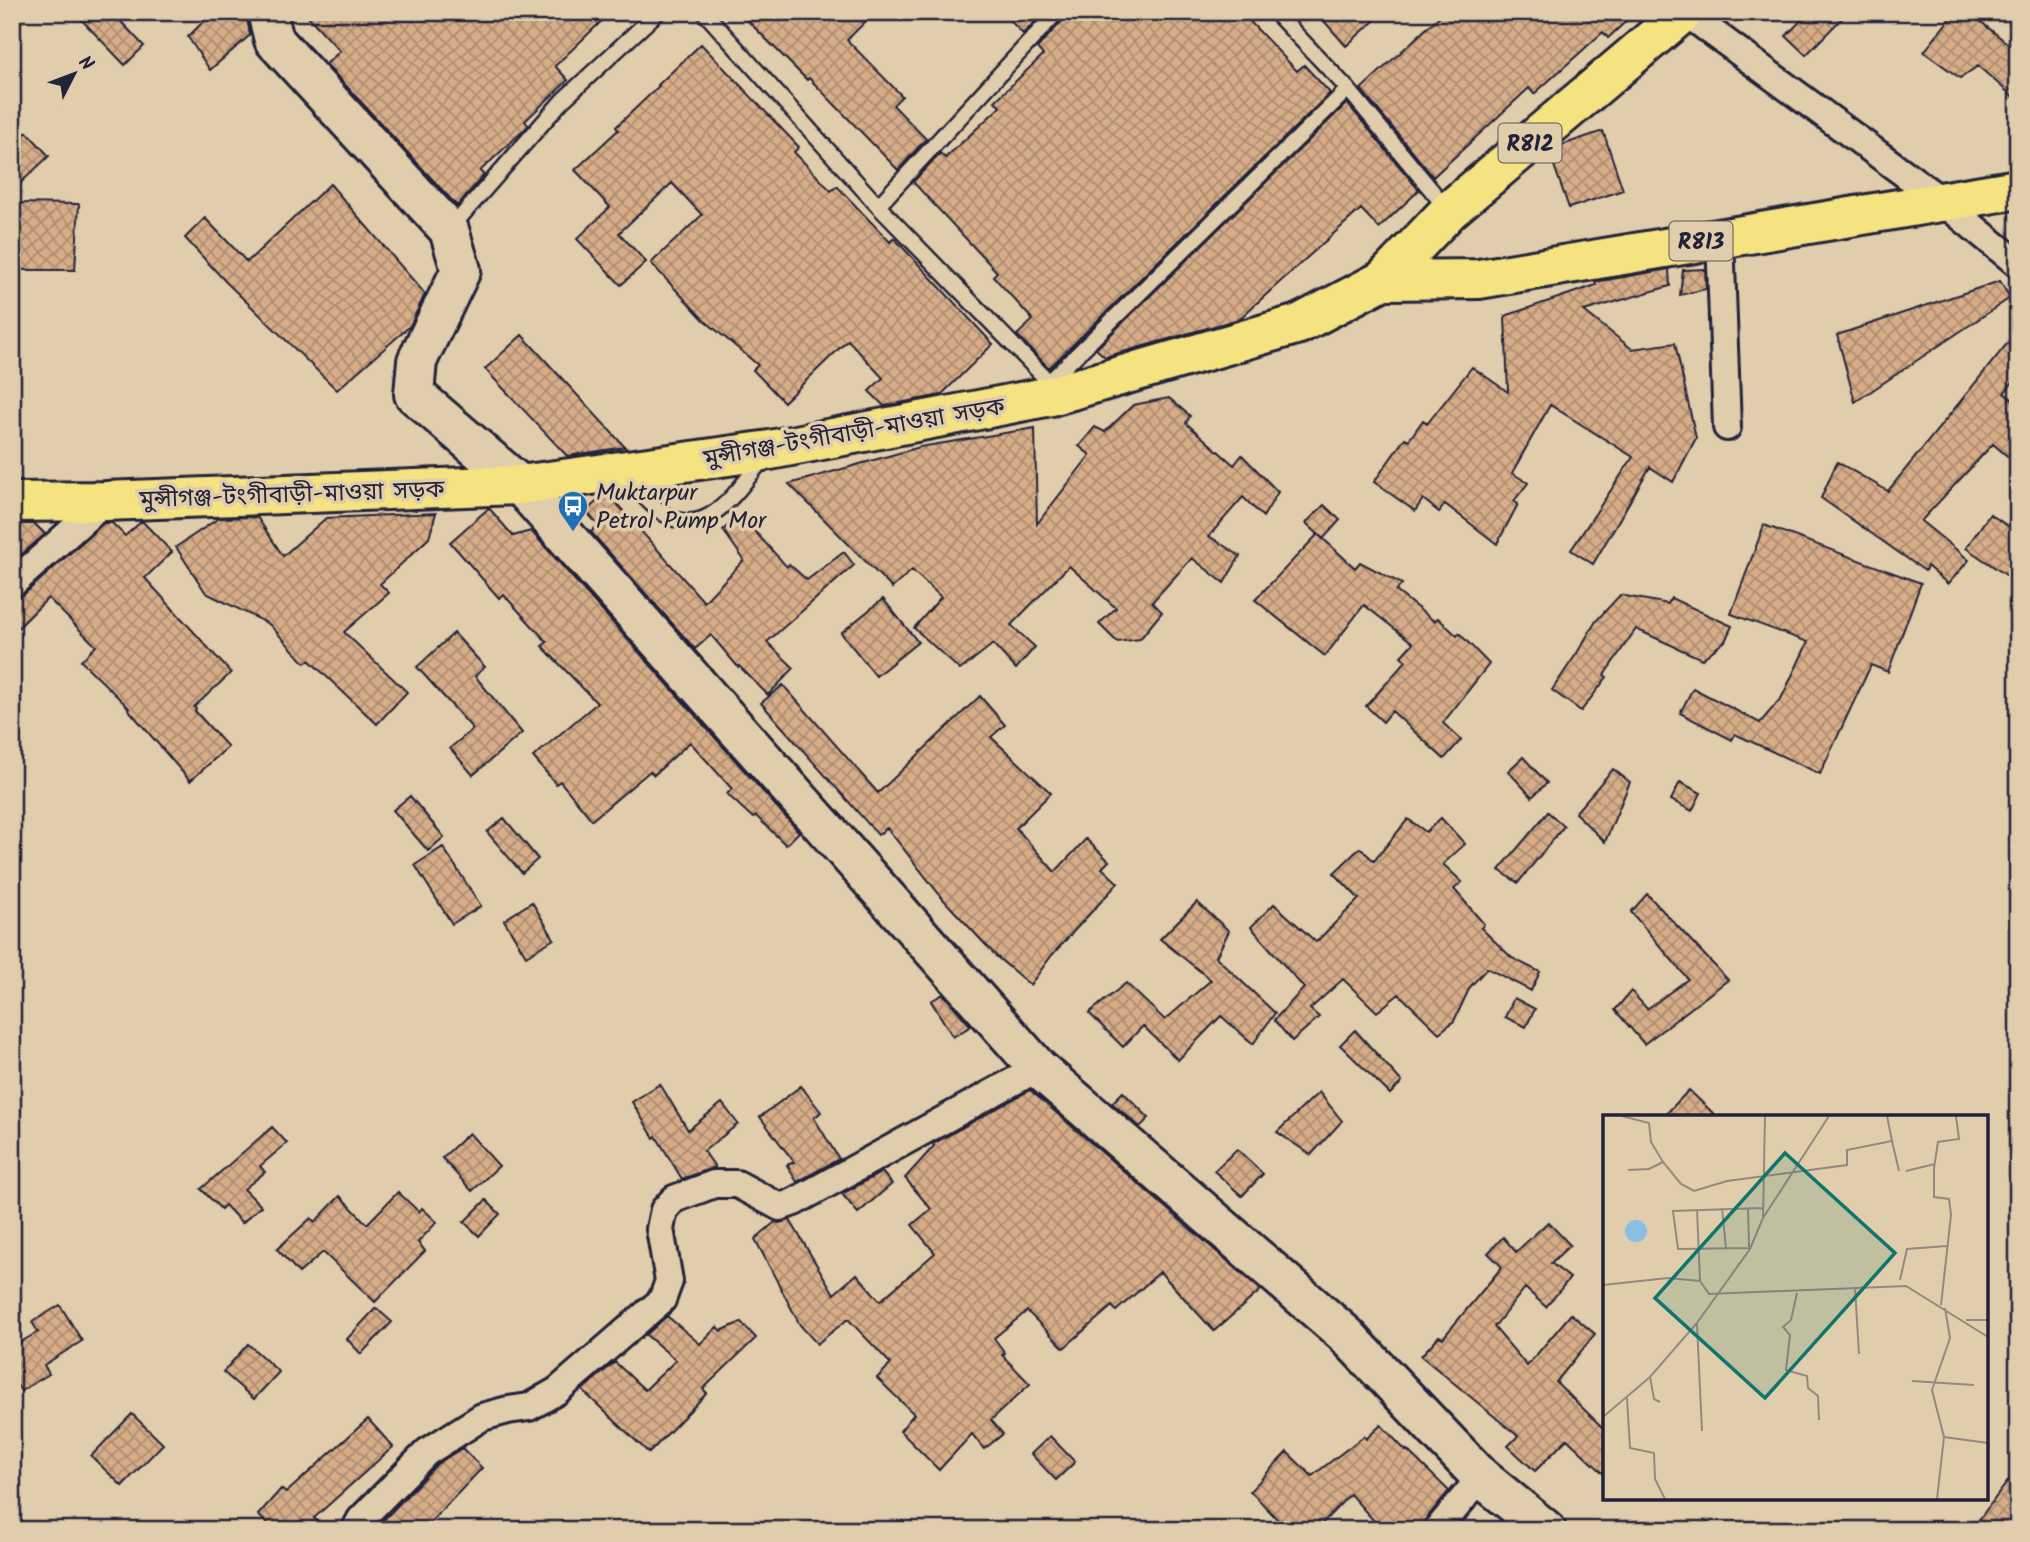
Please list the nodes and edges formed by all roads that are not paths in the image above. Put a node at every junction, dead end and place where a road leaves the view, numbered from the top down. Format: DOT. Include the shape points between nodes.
graph roads {
  1 [pos="267,12"];
  2 [pos="658,12"];
  3 [pos="704,12"];
  4 [pos="1057,12"];
  5 [pos="1275,12"];
  6 [pos="1685,12"];
  7 [pos="1348,89"];
  8 [pos="2018,189"];
  9 [pos="1943,202"];
  10 [pos="878,206"];
  11 [pos="1449,211"];
  12 [pos="449,230"];
  13 [pos="1720,238"];
  14 [pos="2018,264"];
  15 [pos="1383,280"];
  16 [pos="1050,389"];
  17 [pos="1727,427"];
  18 [pos="770,450"];
  19 [pos="620,471"];
  20 [pos="520,485"];
  21 [pos="105,501"];
  22 [pos="12,502"];
  23 [pos="12,584"];
  24 [pos="1038,1068"];
  25 [pos="1481,1477"];
  26 [pos="355,1530"];
  27 [pos="1437,1530"];
  28 [pos="1545,1530"];
  1 -- 12 [label="street" via="274,40"];
  2 -- 12 [label="lane" via="562,100"];
  3 -- 10 [label="lane"];
  4 -- 10 [label="lane"];
  5 -- 7 [label="lane"];
  6 -- 9 [label="street"];
  6 -- 11 [label="main road, R812"];
  7 -- 11 [label="lane"];
  7 -- 16 [label="lane"];
  8 -- 9 [label="main road, R813"];
  9 -- 13 [label="main road, R813"];
  9 -- 14 [label="street"];
  10 -- 16 [label="lane"];
  11 -- 15 [label="main road, R812"];
  12 -- 20 [label="street" via="461,270 417,361 414,394"];
  13 -- 15 [label="main road, R813" via="1479,279"];
  13 -- 17 [label="street"];
  15 -- 16 [label="main road, মুন্সীগঞ্জ-টংগীবাড়ী-মাওয়া সড়ক / R812" via="1299,324"];
  16 -- 18 [label="main road, মুন্সীগঞ্জ-টংগীবাড়ী-মাওয়া সড়ক / R812"];
  18 -- 19 [label="main road, মুন্সীগঞ্জ-টংগীবাড়ী-মাওয়া সড়ক / R812"];
  18 -- 19 [label="lane" via="726,504 707,518 686,523 655,507"];
  19 -- 20 [label="main road, মুন্সীগঞ্জ-টংগীবাড়ী-মাওয়া সড়ক / R812"];
  20 -- 21 [label="main road, মুন্সীগঞ্জ-টংগীবাড়ী-মাওয়া সড়ক / R812"];
  20 -- 24 [label="street"];
  21 -- 22 [label="main road, মুন্সীগঞ্জ-টংগীবাড়ী-মাওয়া সড়ক / R812"];
  21 -- 23 [label="street"];
  24 -- 25 [label="street" via="1346,1335"];
  24 -- 26 [label="street" via="794,1202 780,1207 737,1184 714,1184 674,1199 664,1210 660,1229 669,1281 662,1300 557,1391 529,1407 482,1417 427,1452"];
  25 -- 27 [label="street"];
  25 -- 28 [label="street"];
}
